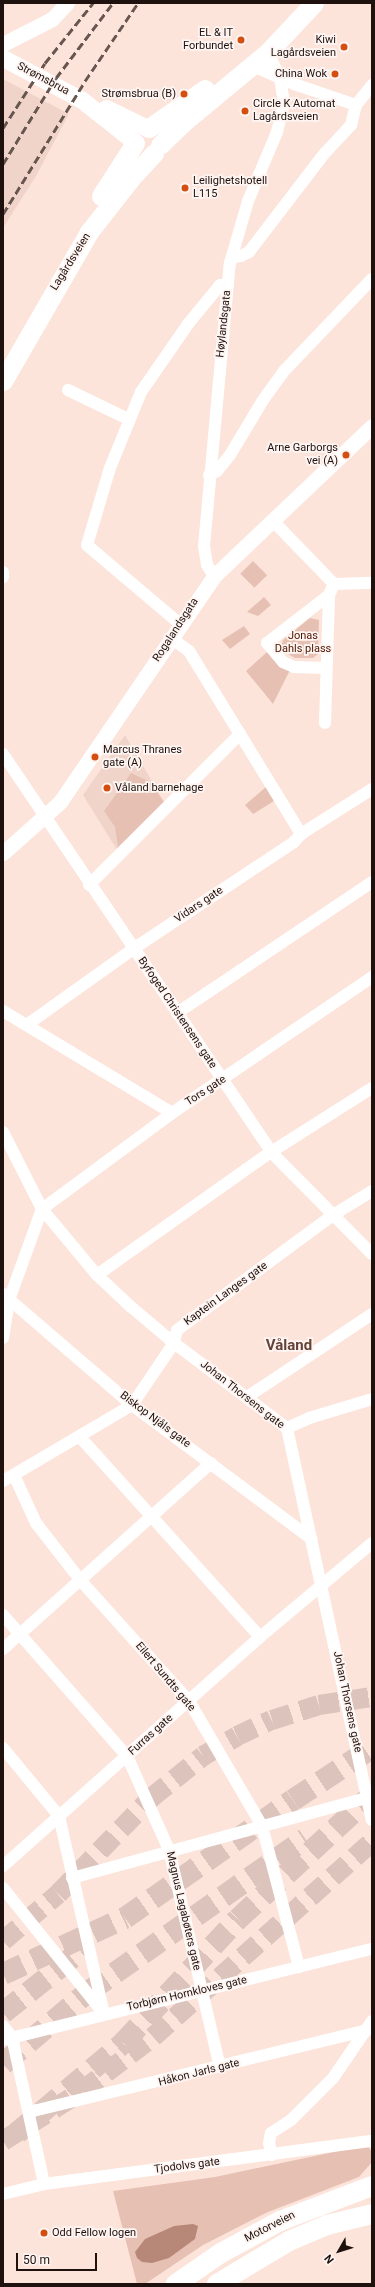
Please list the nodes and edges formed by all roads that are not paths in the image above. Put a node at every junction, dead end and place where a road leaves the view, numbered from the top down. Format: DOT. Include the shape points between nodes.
graph roads {
  1 [pos="67,3"];
  2 [pos="298,3"];
  3 [pos="314,3"];
  4 [pos="3,44"];
  5 [pos="268,52"];
  6 [pos="3,58"];
  7 [pos="253,66"];
  8 [pos="280,78"];
  9 [pos="372,85"];
  10 [pos="356,105"];
  11 [pos="124,124"];
  12 [pos="148,128"];
  13 [pos="135,143"];
  14 [pos="157,149"];
  15 [pos="232,257"];
  16 [pos="372,279"];
  17 [pos="228,285"];
  18 [pos="3,362"];
  19 [pos="3,381"];
  20 [pos="68,390"];
  21 [pos="128,419"];
  22 [pos="372,426"];
  23 [pos="209,475"];
  24 [pos="273,521"];
  25 [pos="3,572"];
  26 [pos="214,576"];
  27 [pos="3,577"];
  28 [pos="372,583"];
  29 [pos="332,589"];
  30 [pos="180,624"];
  31 [pos="171,638"];
  32 [pos="325,668"];
  33 [pos="325,723"];
  34 [pos="240,734"];
  35 [pos="3,754"];
  36 [pos="372,789"];
  37 [pos="44,818"];
  38 [pos="301,834"];
  39 [pos="3,852"];
  40 [pos="372,882"];
  41 [pos="89,885"];
  42 [pos="133,949"];
  43 [pos="372,977"];
  44 [pos="3,1011"];
  45 [pos="177,1013"];
  46 [pos="28,1024"];
  47 [pos="223,1080"];
  48 [pos="372,1088"];
  49 [pos="172,1113"];
  50 [pos="3,1132"];
  51 [pos="271,1152"];
  52 [pos="372,1191"];
  53 [pos="42,1209"];
  54 [pos="333,1215"];
  55 [pos="372,1254"];
  56 [pos="97,1275"];
  57 [pos="6,1297"];
  58 [pos="372,1314"];
  59 [pos="3,1338"];
  60 [pos="174,1343"];
  61 [pos="247,1397"];
  62 [pos="372,1399"];
  63 [pos="132,1405"];
  64 [pos="287,1428"];
  65 [pos="80,1437"];
  66 [pos="211,1463"];
  67 [pos="8,1478"];
  68 [pos="153,1517"];
  69 [pos="312,1538"];
  70 [pos="372,1543"];
  71 [pos="81,1581"];
  72 [pos="322,1584"];
  73 [pos="3,1615"];
  74 [pos="19,1635"];
  75 [pos="260,1637"];
  76 [pos="3,1648"];
  77 [pos="189,1701"];
  78 [pos="3,1748"];
  79 [pos="127,1756"];
  80 [pos="367,1798"];
  81 [pos="59,1816"];
  82 [pos="372,1820"];
  83 [pos="262,1826"];
  84 [pos="169,1850"];
  85 [pos="3,1866"];
  86 [pos="72,1878"];
  87 [pos="3,1888"];
  88 [pos="372,1949"];
  89 [pos="299,1968"];
  90 [pos="202,1990"];
  91 [pos="104,2014"];
  92 [pos="3,2026"];
  93 [pos="370,2026"];
  94 [pos="8,2038"];
  95 [pos="220,2067"];
  96 [pos="29,2112"];
  97 [pos="372,2141"];
  98 [pos="272,2155"];
  99 [pos="44,2184"];
  100 [pos="372,2186"];
  101 [pos="3,2194"];
  102 [pos="372,2214"];
  103 [pos="176,2284"];
  104 [pos="217,2284"];
  1 -- 4 [label="street" via="52,19"];
  2 -- 12 [label="main road" via="240,62"];
  3 -- 5 [label="main road, Lagårdsveien"];
  5 -- 7 [label="main road, Lagårdsveien"];
  5 -- 8 [label="street, Høylandsgata"];
  6 -- 11 [label="main road, Strømsbrua"];
  7 -- 8 [label="street"];
  7 -- 14 [label="main road, Lagårdsveien" via="185,121"];
  8 -- 10 [label="street"];
  8 -- 15 [label="street, Høylandsgata" via="284,95 282,119 248,201"];
  9 -- 10 [label="street"];
  10 -- 15 [label="street" via="351,125 324,154 249,252"];
  11 -- 12 [label="main road, Strømsbrua"];
  11 -- 13 [label="main road, Strømsbrua"];
  12 -- 13 [label="main road" via="137,134"];
  12 -- 14 [label="main road" via="160,136"];
  13 -- 14 [label="main road" via="140,151"];
  13 -- 18 [label="main road, Lagårdsveien" via="52,269"];
  14 -- 19 [label="main road, Lagårdsveien" via="126,183 89,232"];
  15 -- 17 [label="street, Høylandsgata"];
  16 -- 23 [label="street" via="283,372 262,400 230,455 217,471"];
  17 -- 21 [label="street" via="220,285 188,324 147,381"];
  17 -- 23 [label="street, Høylandsgata"];
  20 -- 21 [label="street"];
  21 -- 30 [label="street" via="88,545"];
  22 -- 24 [label="street, Rogalandsgata"];
  23 -- 26 [label="street, Høylandsgata" via="204,546 207,565"];
  24 -- 26 [label="street, Rogalandsgata"];
  24 -- 29 [label="street"];
  25 -- 27 [label="street"];
  26 -- 30 [label="street, Rogalandsgata"];
  28 -- 29 [label="street"];
  29 -- 32 [label="street"];
  29 -- 32 [label="street" via="267,643 283,662 294,667"];
  30 -- 31 [label="street, Rogalandsgata"];
  31 -- 34 [label="street" via="189,651"];
  31 -- 37 [label="street, Rogalandsgata" via="60,802"];
  32 -- 33 [label="street"];
  34 -- 38 [label="street"];
  34 -- 41 [label="street"];
  35 -- 37 [label="street, Byfoged Christensens gate"];
  36 -- 38 [label="street, Vidars gate"];
  37 -- 39 [label="street, Rogalandsgata"];
  37 -- 41 [label="street, Byfoged Christensens gate"];
  38 -- 42 [label="street, Vidars gate" via="294,842"];
  40 -- 45 [label="street"];
  41 -- 42 [label="street, Byfoged Christensens gate"];
  42 -- 45 [label="street, Byfoged Christensens gate"];
  42 -- 46 [label="street, Vidars gate"];
  43 -- 47 [label="street, Tors gate"];
  44 -- 46 [label="street"];
  45 -- 47 [label="street, Byfoged Christensens gate"];
  46 -- 49 [label="street"];
  47 -- 49 [label="street, Tors gate"];
  47 -- 51 [label="street, Byfoged Christensens gate"];
  48 -- 51 [label="street"];
  49 -- 53 [label="street, Tors gate"];
  50 -- 53 [label="street, Johan Thorsens gate"];
  51 -- 54 [label="street, Byfoged Christensens gate"];
  51 -- 56 [label="street"];
  52 -- 54 [label="street, Kaptein Langes gate"];
  53 -- 56 [label="street, Johan Thorsens gate"];
  53 -- 57 [label="street"];
  54 -- 55 [label="street, Byfoged Christensens gate"];
  54 -- 60 [label="street, Kaptein Langes gate" via="177,1330"];
  56 -- 60 [label="street, Johan Thorsens gate"];
  57 -- 59 [label="street"];
  57 -- 63 [label="street, Biskop Njåls gate"];
  58 -- 61 [label="street"];
  60 -- 61 [label="street, Johan Thorsens gate"];
  60 -- 63 [label="street, Kaptein Langes gate"];
  61 -- 64 [label="street, Johan Thorsens gate"];
  62 -- 64 [label="street" via="309,1418"];
  63 -- 65 [label="street, Kaptein Langes gate"];
  63 -- 66 [label="street, Biskop Njåls gate"];
  64 -- 69 [label="street, Johan Thorsens gate"];
  65 -- 67 [label="street, Kaptein Langes gate"];
  65 -- 68 [label="street"];
  66 -- 68 [label="street"];
  66 -- 69 [label="street, Biskop Njåls gate"];
  67 -- 71 [label="street, Eilert Sundts gate" via="36,1523"];
  68 -- 71 [label="street"];
  68 -- 75 [label="street"];
  69 -- 72 [label="street, Johan Thorsens gate"];
  70 -- 72 [label="street, Furras gate"];
  71 -- 74 [label="street"];
  71 -- 77 [label="street, Eilert Sundts gate"];
  72 -- 75 [label="street, Furras gate"];
  72 -- 80 [label="street, Johan Thorsens gate"];
  73 -- 74 [label="street, Magnus Lagabøters gate"];
  74 -- 76 [label="street"];
  74 -- 79 [label="street, Magnus Lagabøters gate"];
  75 -- 77 [label="street, Furras gate"];
  77 -- 79 [label="street, Furras gate"];
  77 -- 83 [label="street, Eilert Sundts gate"];
  78 -- 81 [label="street"];
  79 -- 81 [label="street, Furras gate"];
  79 -- 84 [label="street, Magnus Lagabøters gate"];
  80 -- 82 [label="street, Johan Thorsens gate"];
  80 -- 83 [label="street"];
  81 -- 85 [label="street, Furras gate"];
  81 -- 86 [label="street"];
  83 -- 84 [label="street"];
  83 -- 89 [label="street, Eilert Sundts gate"];
  84 -- 86 [label="street"];
  84 -- 90 [label="street, Magnus Lagabøters gate"];
  86 -- 91 [label="street"];
  87 -- 91 [label="street"];
  88 -- 89 [label="street, Torbjørn Hornkloves gate"];
  89 -- 90 [label="street, Torbjørn Hornkloves gate"];
  90 -- 91 [label="street, Torbjørn Hornkloves gate"];
  90 -- 95 [label="street, Magnus Lagabøters gate"];
  91 -- 94 [label="street, Torbjørn Hornkloves gate"];
  92 -- 94 [label="street"];
  93 -- 95 [label="street, Håkon Jarls gate"];
  93 -- 98 [label="street" via="333,2078 291,2120 271,2133 269,2143"];
  94 -- 96 [label="street"];
  95 -- 96 [label="street, Håkon Jarls gate"];
  96 -- 99 [label="street"];
  97 -- 98 [label="street, Tjodolvs gate"];
  98 -- 99 [label="street, Tjodolvs gate"];
  99 -- 101 [label="street, Tjodolvs gate"];
  100 -- 103 [label="highway, Motorveien" via="280,2221 221,2254"];
  102 -- 104 [label="highway, Motorveien" via="332,2224 289,2241"];
}
